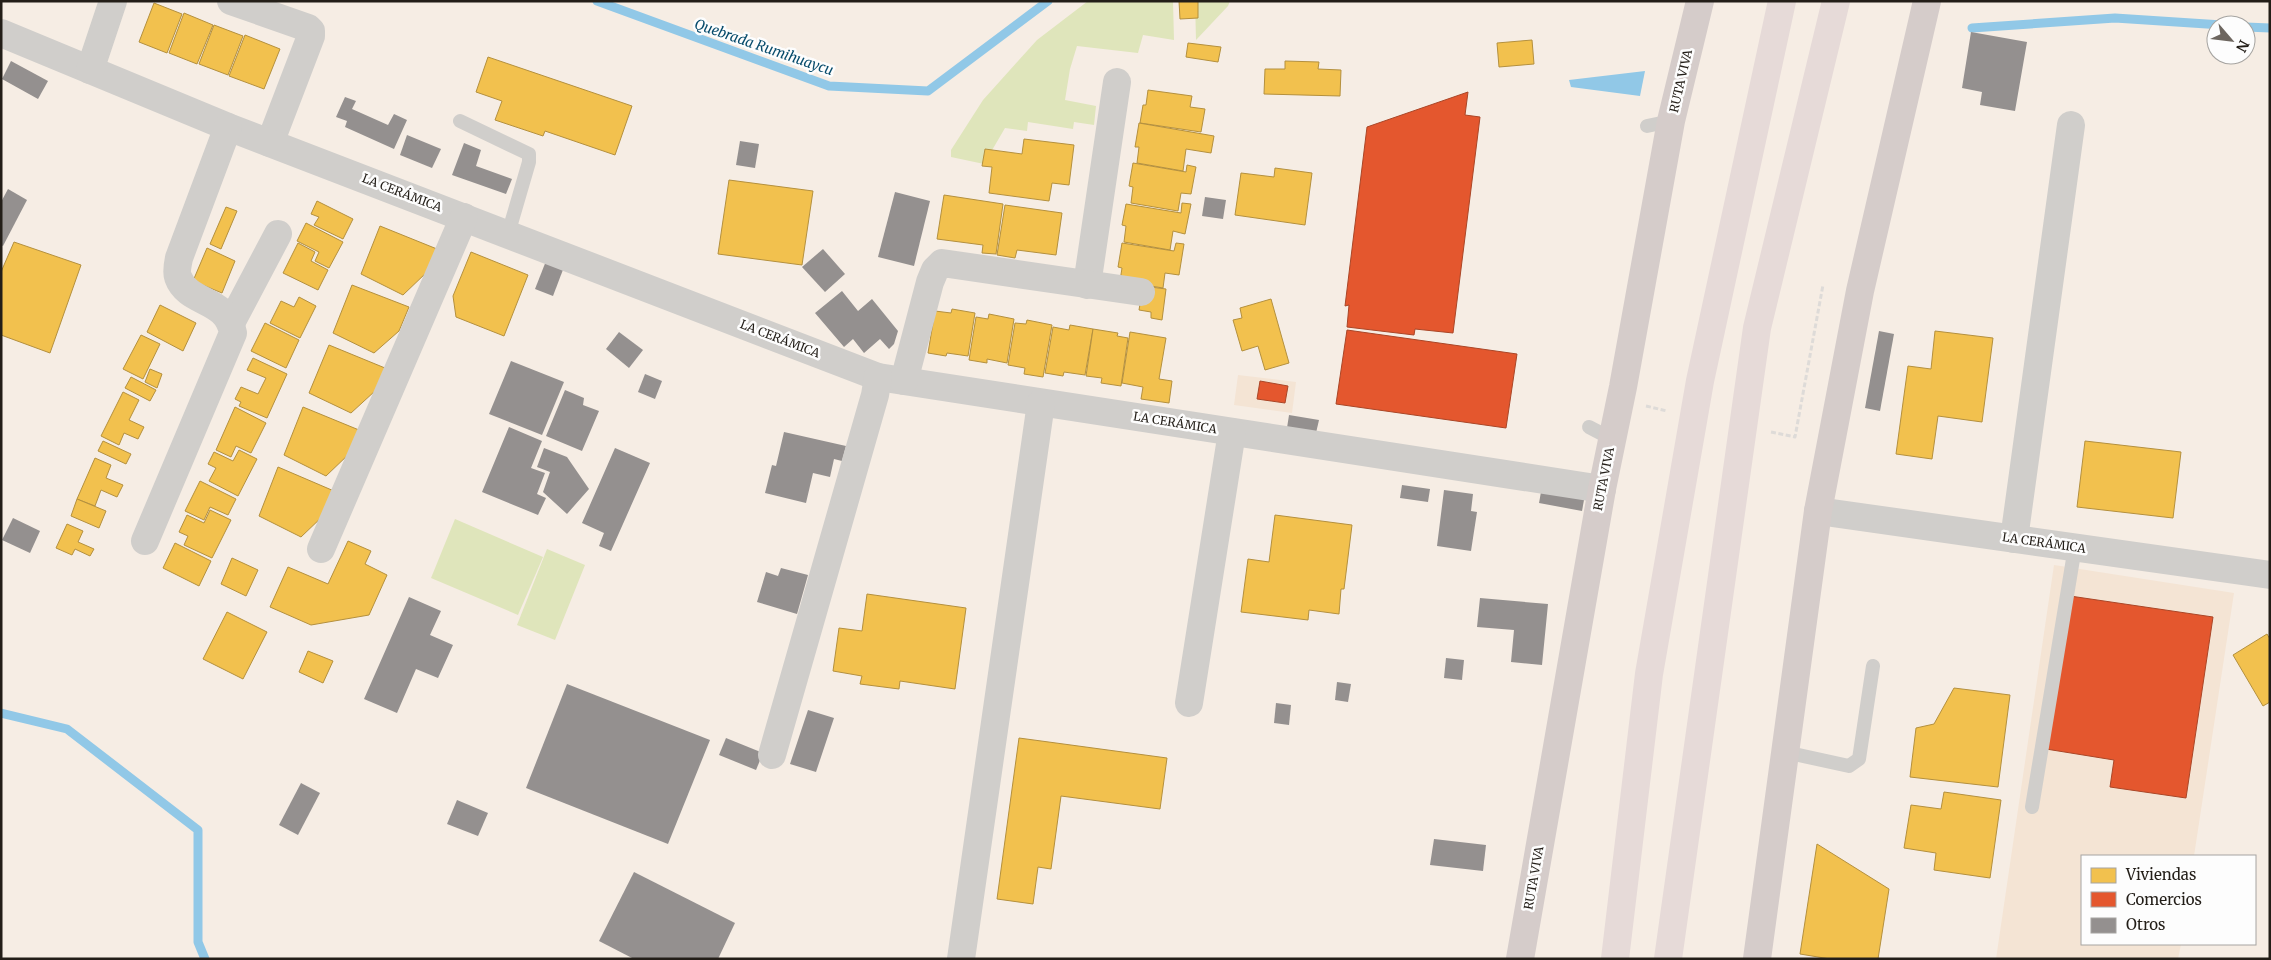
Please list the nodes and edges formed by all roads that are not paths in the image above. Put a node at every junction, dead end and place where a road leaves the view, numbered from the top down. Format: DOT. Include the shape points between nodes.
graph roads {
  1 [pos="113,1"];
  2 [pos="231,1"];
  3 [pos="1700,1"];
  4 [pos="1782,1"];
  5 [pos="1836,1"];
  6 [pos="1927,1"];
  7 [pos="1,33"];
  8 [pos="90,70"];
  9 [pos="1117,82"];
  10 [pos="460,121"];
  11 [pos="2071,125"];
  12 [pos="228,127"];
  13 [pos="270,143"];
  14 [pos="464,217"];
  15 [pos="278,234"];
  16 [pos="508,234"];
  17 [pos="1087,284"];
  18 [pos="1141,292"];
  19 [pos="231,323"];
  20 [pos="878,377"];
  21 [pos="904,381"];
  22 [pos="1041,403"];
  23 [pos="1232,432"];
  24 [pos="1602,489"];
  25 [pos="1818,512"];
  26 [pos="2014,538"];
  27 [pos="145,541"];
  28 [pos="2075,547"];
  29 [pos="321,549"];
  30 [pos="2270,575"];
  31 [pos="1873,666"];
  32 [pos="1188,702"];
  33 [pos="1785,752"];
  34 [pos="772,755"];
  35 [pos="2032,806"];
  36 [pos="961,959"];
  37 [pos="1520,959"];
  38 [pos="1615,959"];
  39 [pos="1668,959"];
  40 [pos="1757,959"];
  1 -- 8 [label="street"];
  2 -- 13 [label="street" via="311,31"];
  3 -- 24 [label="main road, RUTA VIVA" via="1659,124 1601,433"];
  4 -- 38 [label="highway" via="1700,381 1650,664"];
  5 -- 39 [label="highway" via="1757,328"];
  6 -- 25 [label="main road" via="1860,291"];
  7 -- 8 [label="street, LA CERÁMICA"];
  8 -- 12 [label="street, LA CERÁMICA"];
  9 -- 17 [label="street"];
  10 -- 16 [label="lane" via="529,154 530,162"];
  11 -- 26 [label="street"];
  12 -- 13 [label="street, LA CERÁMICA"];
  12 -- 19 [label="street" via="178,258 178,276 187,289 225,312"];
  13 -- 14 [label="street, LA CERÁMICA"];
  14 -- 16 [label="street, LA CERÁMICA"];
  14 -- 29 [label="street"];
  15 -- 19 [label="street"];
  16 -- 20 [label="street, LA CERÁMICA"];
  17 -- 18 [label="street"];
  17 -- 21 [label="street" via="942,263 930,282"];
  19 -- 27 [label="street" via="230,343"];
  20 -- 21 [label="street, LA CERÁMICA"];
  20 -- 34 [label="street"];
  21 -- 22 [label="street, LA CERÁMICA"];
  22 -- 23 [label="street, LA CERÁMICA"];
  22 -- 36 [label="street"];
  23 -- 24 [label="street, LA CERÁMICA"];
  23 -- 32 [label="street"];
  24 -- 37 [label="main road, RUTA VIVA"];
  25 -- 26 [label="street, LA CERÁMICA"];
  25 -- 33 [label="main road"];
  26 -- 28 [label="street, LA CERÁMICA"];
  28 -- 30 [label="street, LA CERÁMICA"];
  28 -- 35 [label="lane"];
  31 -- 33 [label="lane" via="1859,759 1854,764 1849,766"];
  33 -- 40 [label="main road"];
}
